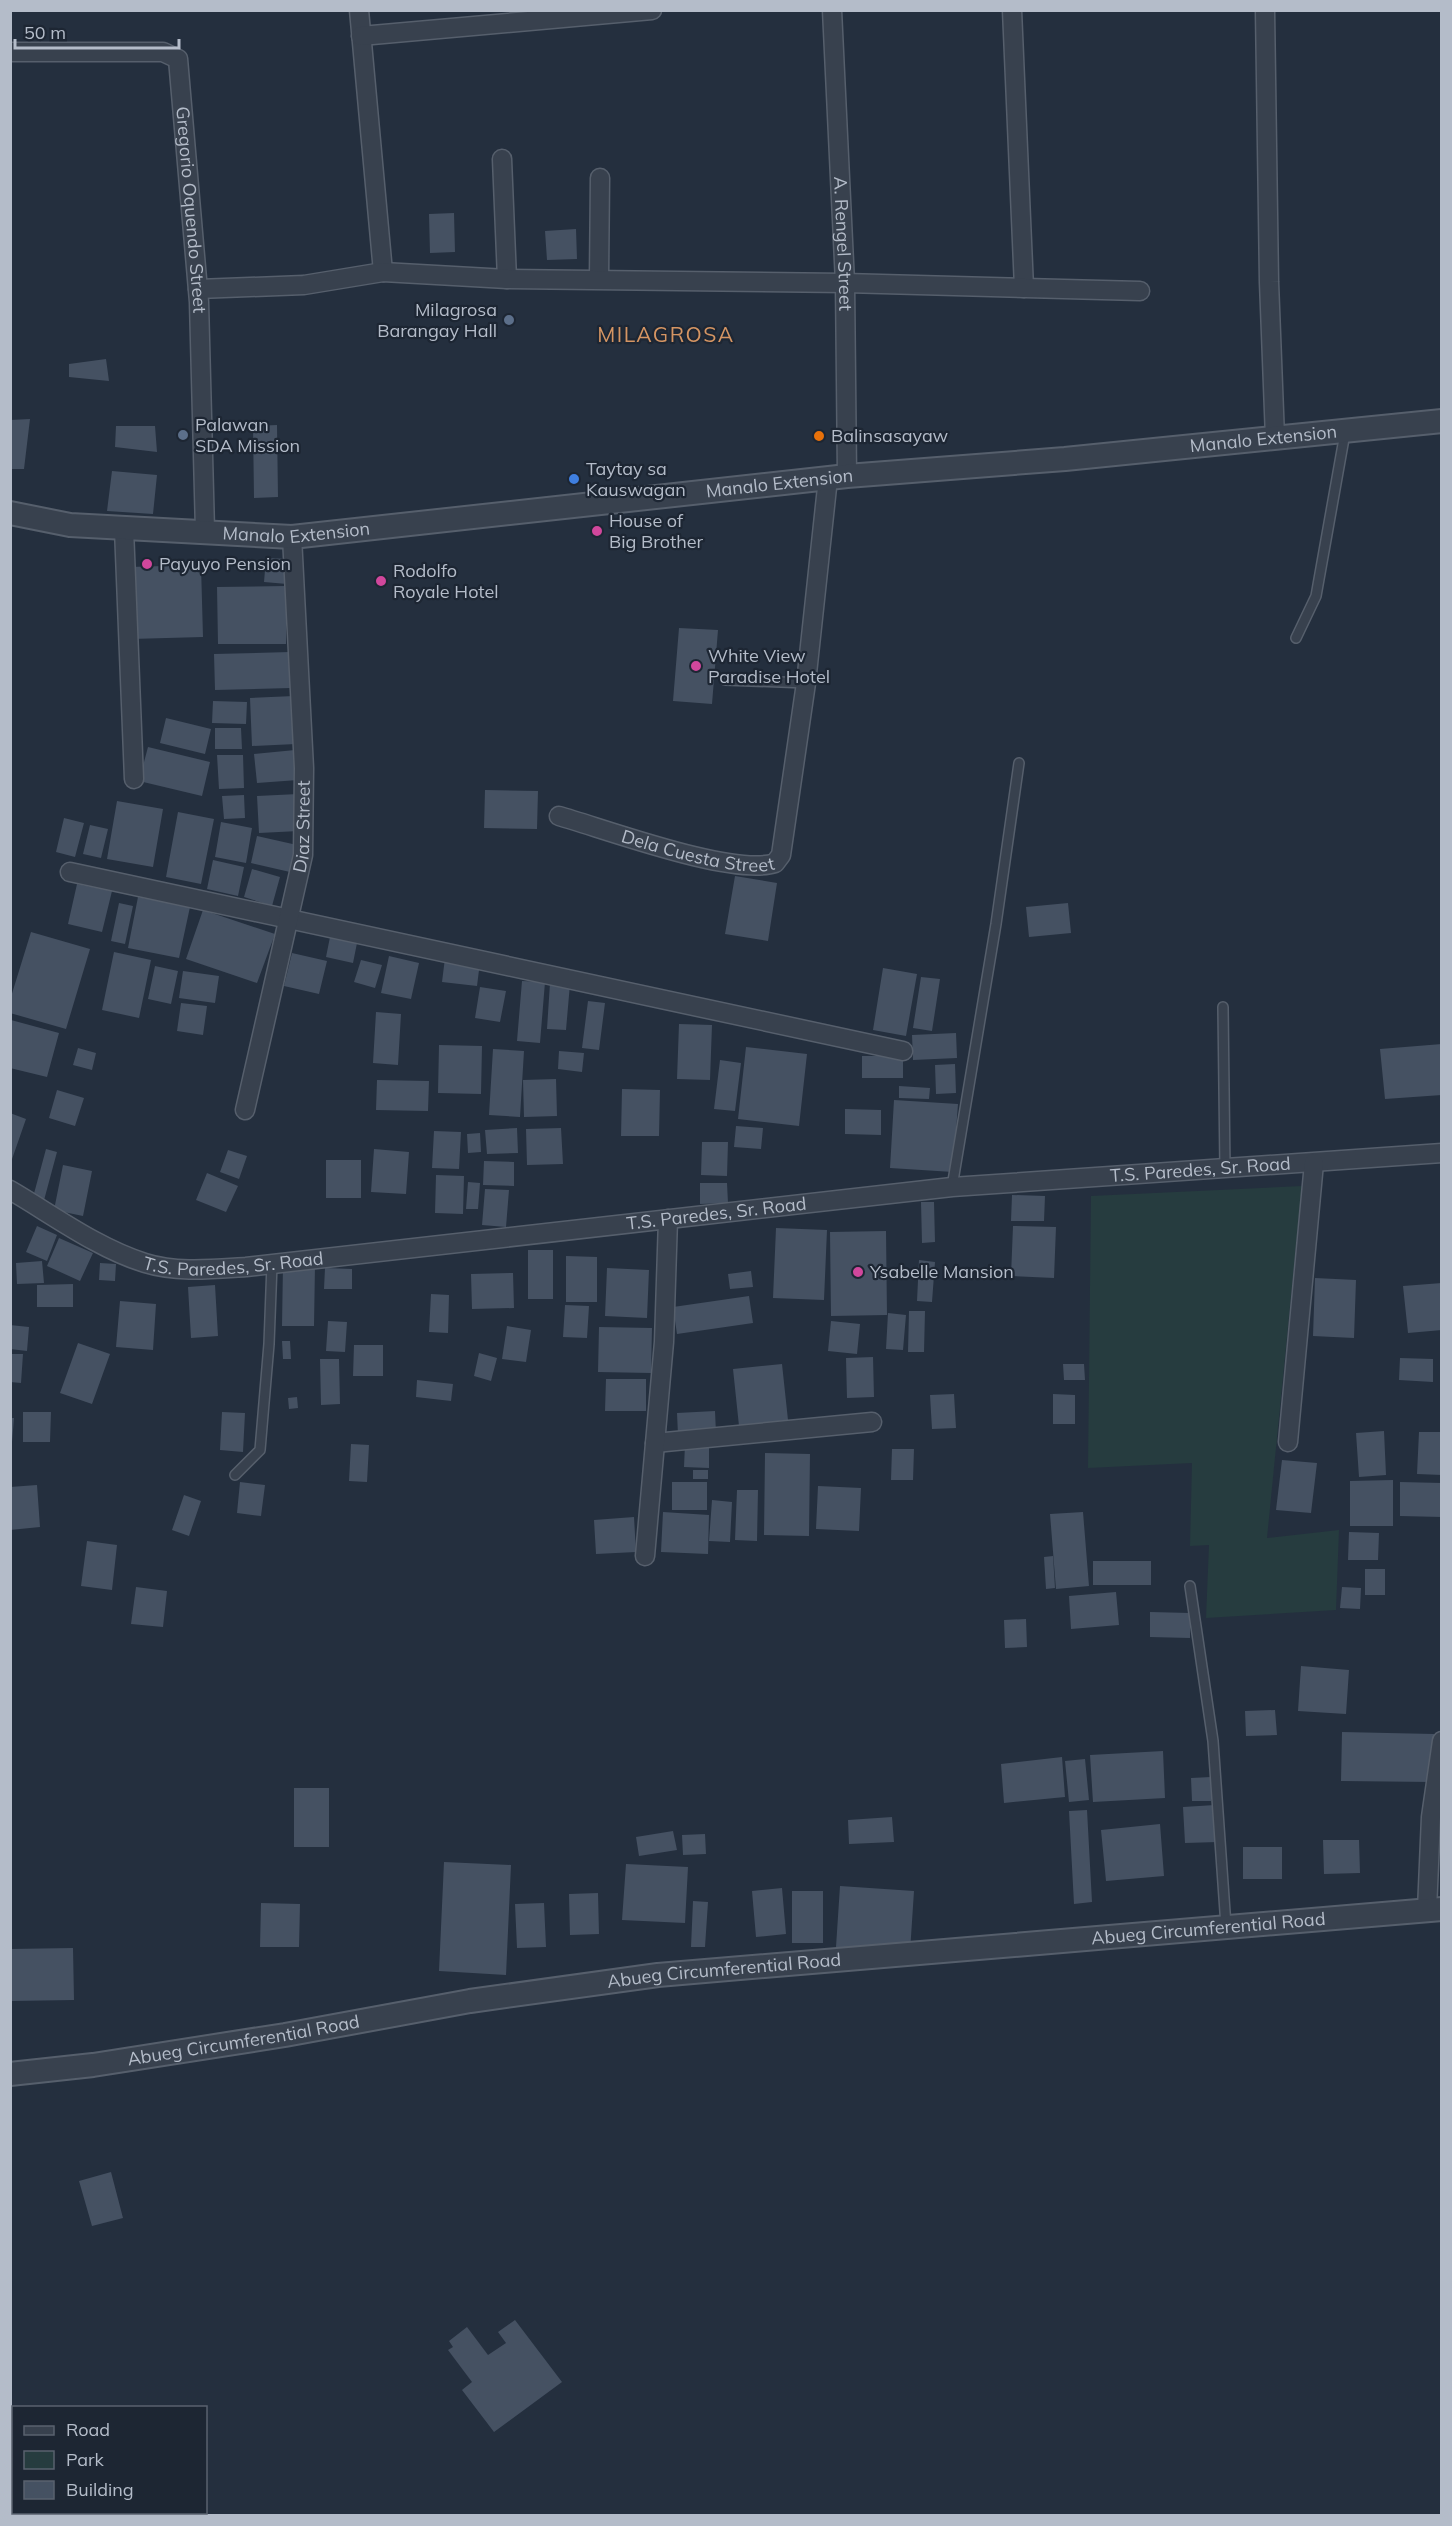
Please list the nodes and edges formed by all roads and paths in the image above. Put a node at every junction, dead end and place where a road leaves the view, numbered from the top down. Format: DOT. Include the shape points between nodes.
graph roads {
  1 [pos="359,10"];
  2 [pos="652,10"];
  3 [pos="832,10"];
  4 [pos="1012,10"];
  5 [pos="1265,10"];
  6 [pos="575,14"];
  7 [pos="479,17"];
  8 [pos="361,36"];
  9 [pos="10,52"];
  10 [pos="502,159"];
  11 [pos="600,178"];
  12 [pos="383,272"];
  13 [pos="507,279"];
  14 [pos="599,279"];
  15 [pos="845,284"];
  16 [pos="1024,288"];
  17 [pos="198,289"];
  18 [pos="1140,291"];
  19 [pos="1442,422"];
  20 [pos="1346,430"];
  21 [pos="1275,438"];
  22 [pos="837,477"];
  23 [pos="10,513"];
  24 [pos="124,529"];
  25 [pos="205,531"];
  26 [pos="292,537"];
  27 [pos="1296,638"];
  28 [pos="724,680"];
  29 [pos="806,683"];
  30 [pos="1019,763"];
  31 [pos="134,779"];
  32 [pos="560,816"];
  33 [pos="70,872"];
  34 [pos="287,920"];
  35 [pos="1223,1007"];
  36 [pos="903,1051"];
  37 [pos="245,1110"];
  38 [pos="1442,1152"];
  39 [pos="1314,1163"];
  40 [pos="1225,1169"];
  41 [pos="952,1187"];
  42 [pos="10,1190"];
  43 [pos="668,1220"];
  44 [pos="272,1264"];
  45 [pos="872,1422"];
  46 [pos="1288,1442"];
  47 [pos="655,1443"];
  48 [pos="235,1475"];
  49 [pos="645,1556"];
  50 [pos="1190,1586"];
  51 [pos="1442,1741"];
  52 [pos="1434,1910"];
  53 [pos="1226,1928"];
  54 [pos="10,2074"];
  1 -- 8 [label="street"];
  2 -- 6 [label="street"];
  3 -- 15 [label="street, A. Rengel Street"];
  4 -- 16 [label="street"];
  5 -- 21 [label="street" via="1268,271"];
  6 -- 7 [label="street"];
  7 -- 8 [label="street"];
  8 -- 12 [label="street"];
  9 -- 17 [label="street, Gregorio Oquendo Street" via="154,52 175,56 180,66"];
  10 -- 13 [label="street"];
  11 -- 14 [label="street"];
  12 -- 13 [label="street"];
  12 -- 17 [label="street" via="304,285"];
  13 -- 14 [label="street"];
  14 -- 15 [label="street"];
  15 -- 16 [label="street"];
  15 -- 22 [label="street, A. Rengel Street"];
  16 -- 18 [label="street"];
  17 -- 25 [label="street, Gregorio Oquendo Street"];
  19 -- 20 [label="street, Manalo Extension"];
  20 -- 21 [label="street, Manalo Extension"];
  20 -- 27 [label="lane" via="1316,596"];
  21 -- 22 [label="street, Manalo Extension"];
  22 -- 26 [label="street, Manalo Extension"];
  22 -- 29 [label="street, Dela Cuesta Street"];
  23 -- 24 [label="street, Manalo Extension" via="70,525"];
  24 -- 25 [label="street, Manalo Extension"];
  24 -- 31 [label="street"];
  25 -- 26 [label="street, Manalo Extension"];
  26 -- 34 [label="street, Diaz Street" via="305,834"];
  28 -- 29 [label="lane"];
  29 -- 32 [label="street, Dela Cuesta Street" via="784,843 774,863 752,866 699,857"];
  30 -- 41 [label="lane"];
  33 -- 34 [label="street"];
  34 -- 36 [label="street"];
  34 -- 37 [label="street, Diaz Street"];
  35 -- 40 [label="lane"];
  38 -- 39 [label="street, T.S. Paredes, Sr. Road"];
  39 -- 40 [label="street, T.S. Paredes, Sr. Road"];
  39 -- 46 [label="street"];
  40 -- 41 [label="street, T.S. Paredes, Sr. Road"];
  41 -- 43 [label="street, T.S. Paredes, Sr. Road"];
  42 -- 44 [label="street, T.S. Paredes, Sr. Road" via="112,1250 146,1264 191,1269"];
  43 -- 44 [label="street, T.S. Paredes, Sr. Road"];
  43 -- 47 [label="street" via="664,1342"];
  44 -- 48 [label="lane" via="260,1450"];
  45 -- 47 [label="street"];
  47 -- 49 [label="street"];
  50 -- 53 [label="lane" via="1213,1741"];
  51 -- 52 [label="street" via="1431,1816"];
  52 -- 53 [label="street, Abueg Circumferential Road"];
  53 -- 54 [label="street, Abueg Circumferential Road" via="658,1975 470,2001 93,2065"];
}
